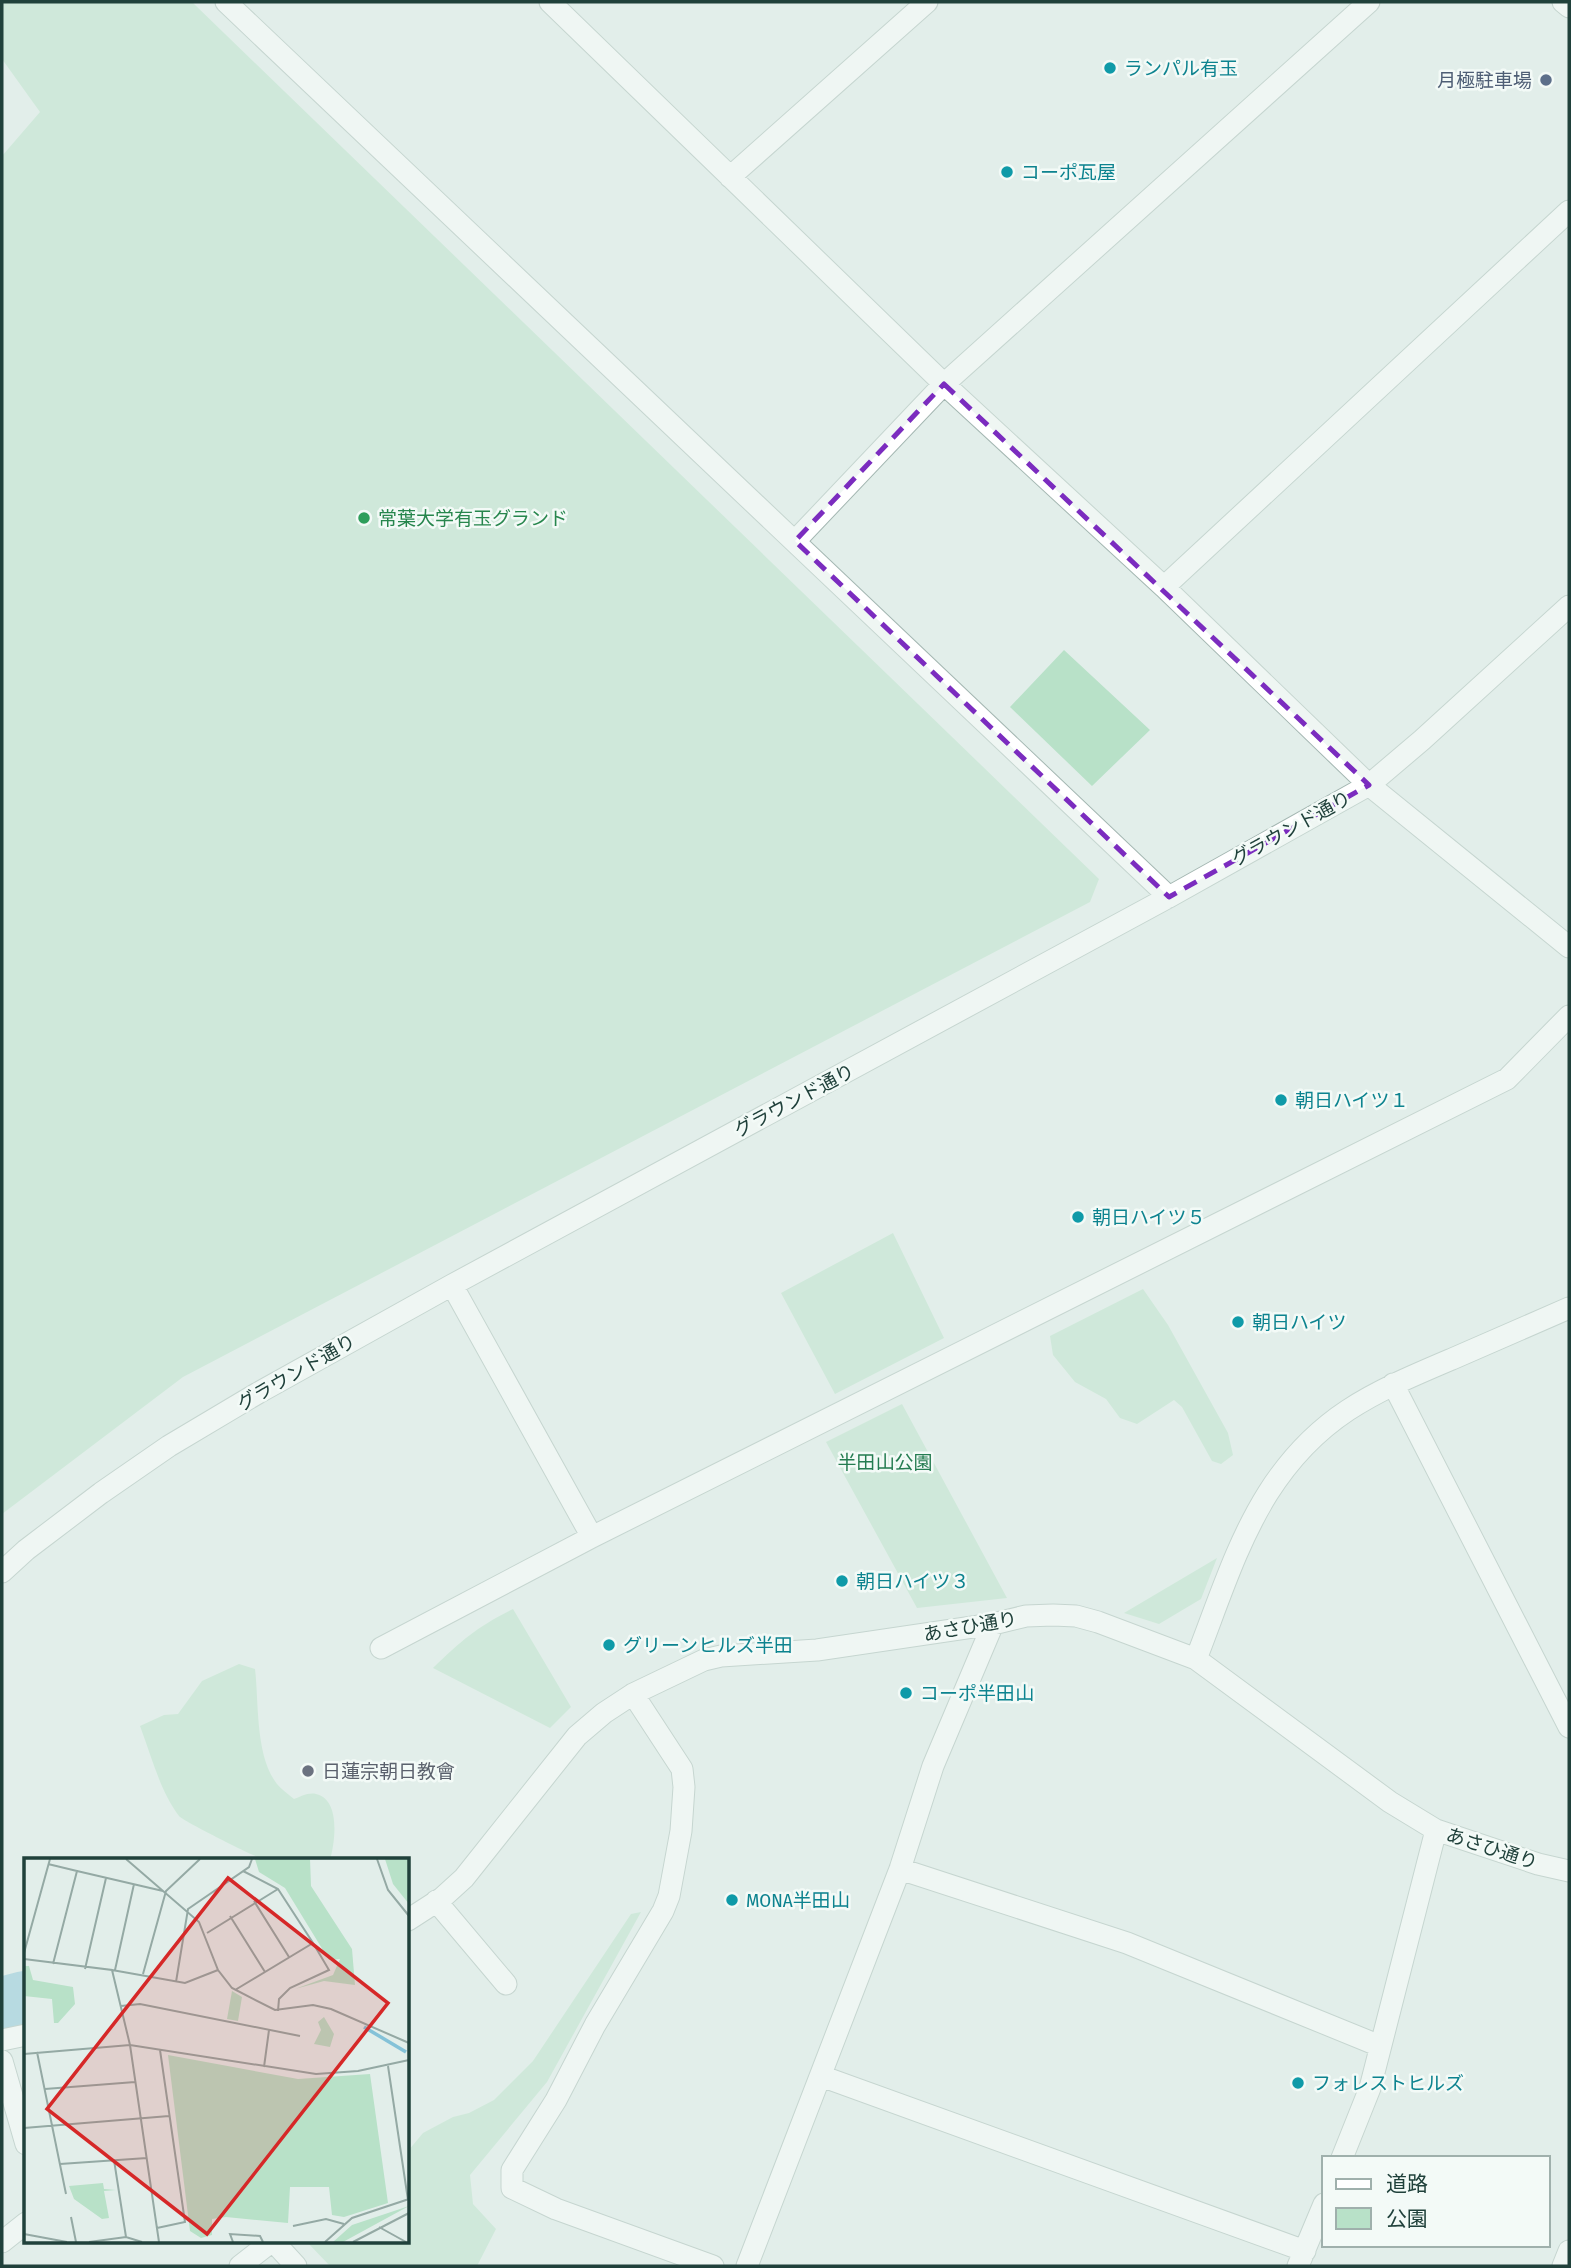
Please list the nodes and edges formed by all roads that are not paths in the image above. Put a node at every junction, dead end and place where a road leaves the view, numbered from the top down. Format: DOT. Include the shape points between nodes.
graph roads {
  1 [pos="226,2"];
  2 [pos="550,2"];
  3 [pos="1369,2"];
  4 [pos="1563,2"];
  5 [pos="921,4"];
  6 [pos="1569,7"];
  7 [pos="730,177"];
  8 [pos="1569,211"];
  9 [pos="944,384"];
  10 [pos="794,541"];
  11 [pos="1164,587"];
  12 [pos="1569,606"];
  13 [pos="1369,785"];
  14 [pos="1169,897"];
  15 [pos="1569,947"];
  16 [pos="1569,1016"];
  17 [pos="452,1285"];
  18 [pos="1569,1308"];
  19 [pos="1393,1384"];
  20 [pos="592,1537"];
  21 [pos="2,1572"];
  22 [pos="993,1623"];
  23 [pos="381,1648"];
  24 [pos="1196,1658"];
  25 [pos="633,1694"];
  26 [pos="1569,1727"];
  27 [pos="1436,1830"];
  28 [pos="900,1869"];
  29 [pos="1569,1871"];
  30 [pos="436,1901"];
  31 [pos="410,1919"];
  32 [pos="506,1984"];
  33 [pos="24,2035"];
  34 [pos="2,2040"];
  35 [pos="1380,2046"];
  36 [pos="2,2061"];
  37 [pos="821,2076"];
  38 [pos="24,2137"];
  39 [pos="1343,2156"];
  40 [pos="1322,2209"];
  41 [pos="24,2225"];
  42 [pos="2,2242"];
  43 [pos="269,2244"];
  44 [pos="274,2244"];
  45 [pos="1569,2251"];
  46 [pos="1302,2259"];
  47 [pos="240,2266"];
  48 [pos="296,2266"];
  49 [pos="713,2266"];
  50 [pos="747,2266"];
  51 [pos="1563,2266"];
  1 -- 10 [label="street"];
  2 -- 7 [label="street"];
  3 -- 9 [label="street"];
  4 -- 6 [label="street"];
  5 -- 7 [label="street"];
  7 -- 9 [label="street"];
  8 -- 11 [label="street"];
  9 -- 10 [label="street"];
  9 -- 11 [label="street"];
  10 -- 14 [label="street"];
  11 -- 13 [label="street"];
  12 -- 13 [label="street, グラウンド通り"];
  13 -- 14 [label="street, グラウンド通り"];
  13 -- 15 [label="street"];
  14 -- 17 [label="street, グラウンド通り"];
  16 -- 20 [label="street" via="1507,1079"];
  17 -- 20 [label="street"];
  17 -- 21 [label="street, グラウンド通り" via="169,1447 101,1493"];
  18 -- 19 [label="street"];
  19 -- 24 [label="street" via="1330,1422 1283,1472 1248,1528"];
  19 -- 26 [label="street"];
  20 -- 23 [label="street"];
  22 -- 24 [label="street, あさひ通り" via="1026,1616 1076,1616"];
  22 -- 25 [label="street, あさひ通り" via="817,1650 721,1656"];
  22 -- 28 [label="street" via="933,1766"];
  24 -- 27 [label="street, あさひ通り" via="1390,1802"];
  25 -- 30 [label="street, あさひ通り" via="577,1736 477,1863"];
  25 -- 49 [label="street" via="682,1769 681,1830 669,1896 556,2100 512,2169 512,2188 556,2209"];
  27 -- 29 [label="street, あさひ通り"];
  27 -- 35 [label="street"];
  28 -- 35 [label="street" via="1127,1943"];
  28 -- 37 [label="street"];
  30 -- 31 [label="street, あさひ通り"];
  30 -- 32 [label="street"];
  33 -- 34 [label="street"];
  35 -- 39 [label="street" via="1370,2088"];
  36 -- 38 [label="street"];
  37 -- 46 [label="street"];
  37 -- 50 [label="street"];
  40 -- 46 [label="street"];
  41 -- 42 [label="street"];
  43 -- 47 [label="street"];
  44 -- 48 [label="street"];
  45 -- 51 [label="street"];
}
